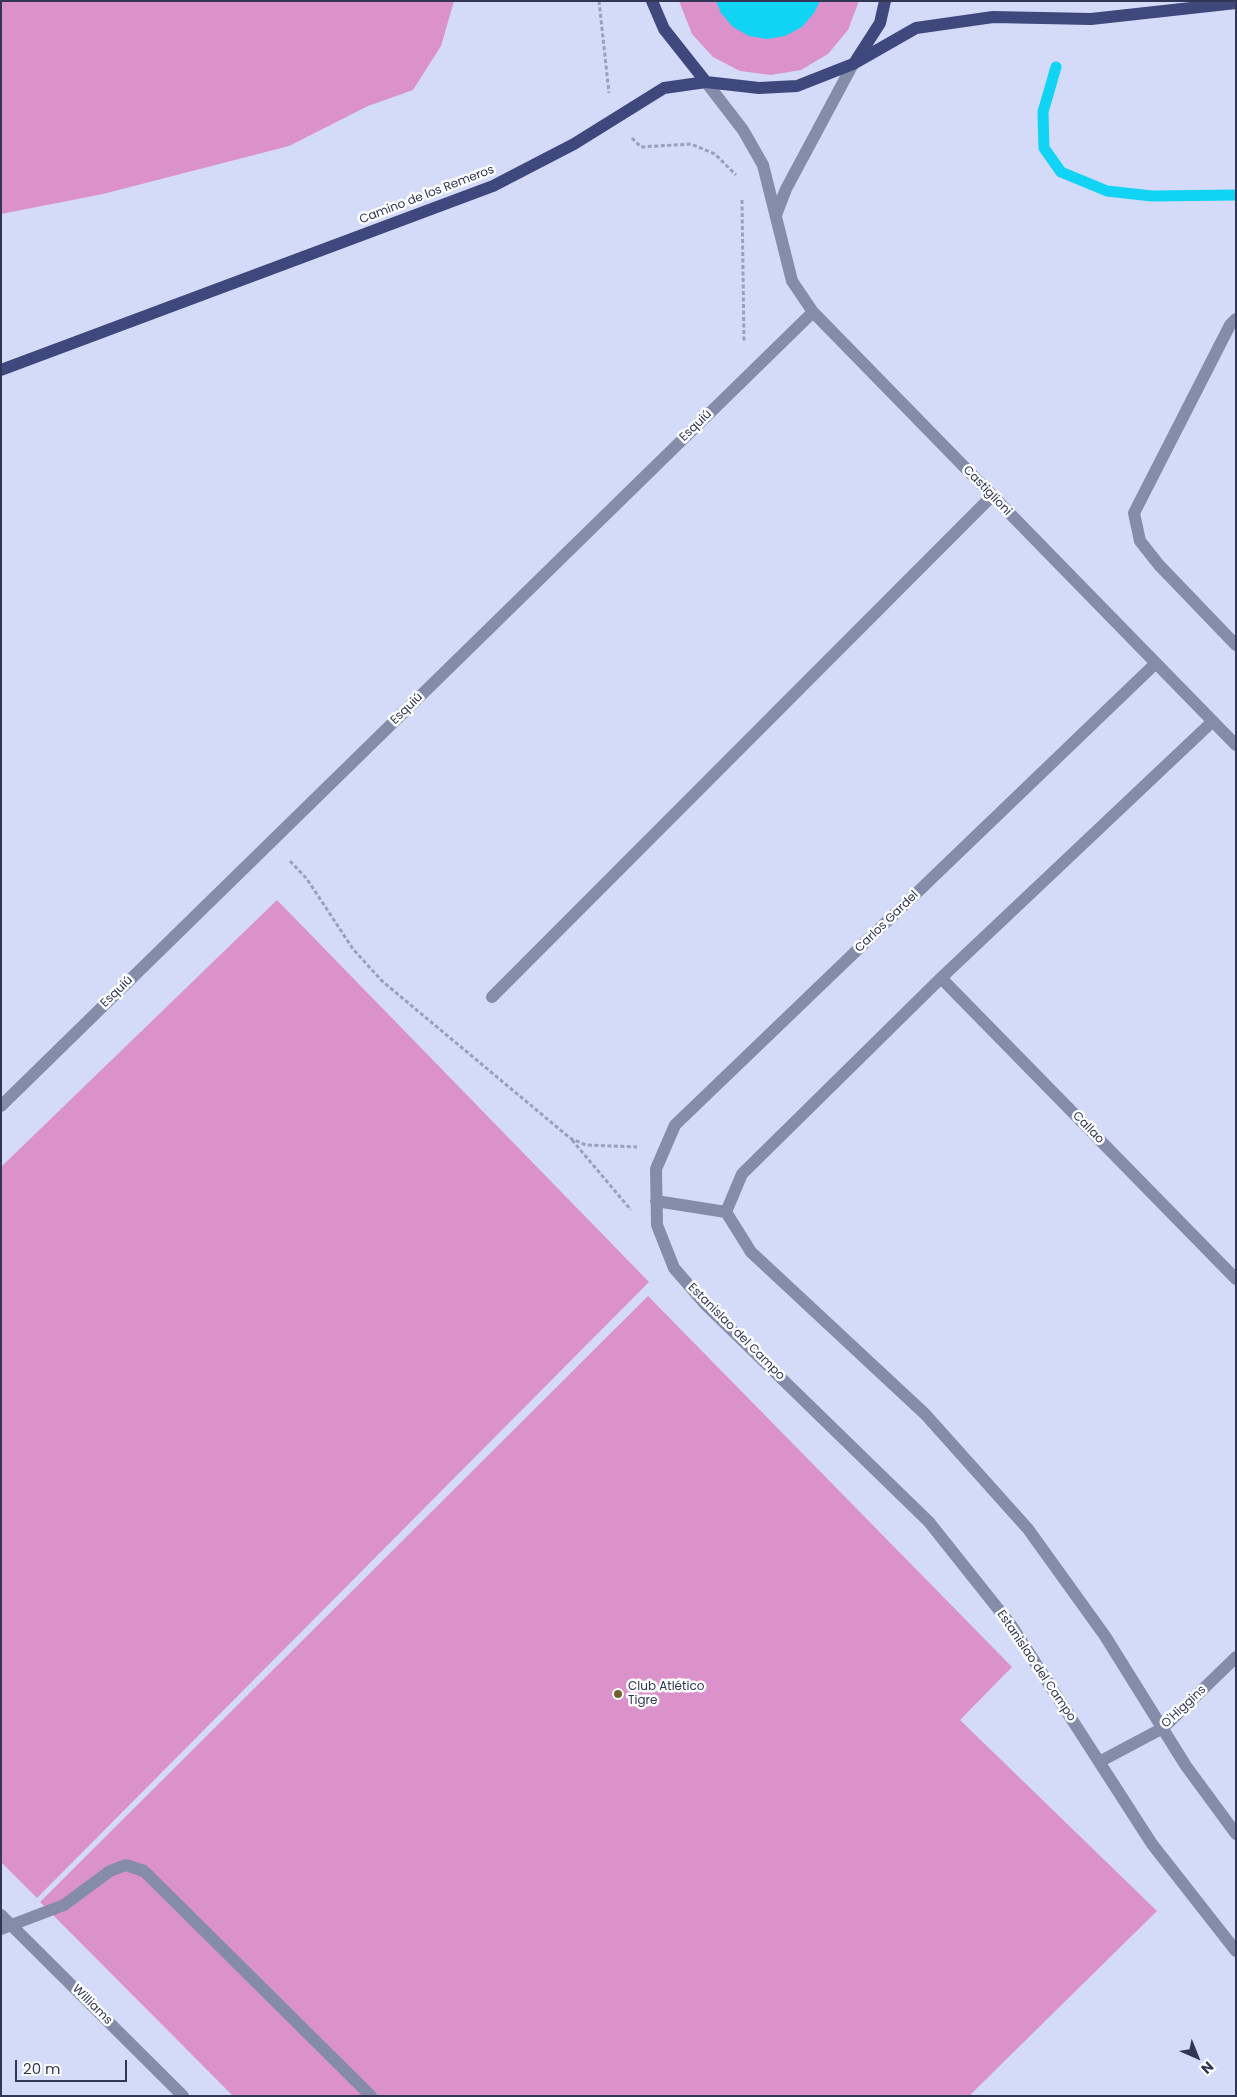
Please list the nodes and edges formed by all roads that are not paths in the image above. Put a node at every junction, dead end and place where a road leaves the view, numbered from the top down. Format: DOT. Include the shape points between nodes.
graph roads {
  1 [pos="652,1"];
  2 [pos="885,1"];
  3 [pos="1236,3"];
  4 [pos="853,64"];
  5 [pos="706,82"];
  6 [pos="776,215"];
  7 [pos="813,312"];
  8 [pos="1236,319"];
  9 [pos="1,370"];
  10 [pos="992,496"];
  11 [pos="1236,645"];
  12 [pos="1156,664"];
  13 [pos="1213,721"];
  14 [pos="1236,745"];
  15 [pos="940,978"];
  16 [pos="492,997"];
  17 [pos="1,1106"];
  18 [pos="656,1201"];
  19 [pos="726,1212"];
  20 [pos="1236,1279"];
  21 [pos="1236,1657"];
  22 [pos="1163,1728"];
  23 [pos="1099,1762"];
  24 [pos="1236,1834"];
  25 [pos="1,1915"];
  26 [pos="6,1927"];
  27 [pos="1236,1951"];
  28 [pos="182,2096"];
  29 [pos="371,2096"];
  1 -- 5 [label="main road" via="664,29"];
  2 -- 4 [label="main road" via="880,23"];
  3 -- 4 [label="main road, Camino de los Remeros" via="1091,19 993,17 916,28"];
  4 -- 5 [label="main road, Camino de los Remeros" via="797,86 759,88"];
  4 -- 6 [label="street" via="786,188"];
  5 -- 6 [label="street, Castiglioni" via="743,130 763,165"];
  5 -- 9 [label="main road, Camino de los Remeros" via="664,88 574,144 493,186"];
  6 -- 7 [label="street, Castiglioni" via="792,281"];
  7 -- 10 [label="street, Castiglioni"];
  7 -- 17 [label="street, Esquiú"];
  8 -- 11 [label="street" via="1134,512 1140,541"];
  10 -- 12 [label="street, Castiglioni"];
  10 -- 16 [label="street"];
  12 -- 13 [label="street, Castiglioni"];
  12 -- 18 [label="street, Carlos Gardel" via="675,1125 656,1169"];
  13 -- 14 [label="street, Castiglioni"];
  13 -- 15 [label="street"];
  15 -- 19 [label="street" via="742,1174"];
  15 -- 20 [label="street, Callao"];
  18 -- 19 [label="street"];
  18 -- 23 [label="street, Estanislao del Campo" via="657,1225 674,1268 706,1305 929,1522 1011,1625"];
  19 -- 22 [label="street" via="751,1252 924,1414 1028,1529 1105,1636"];
  21 -- 22 [label="street, O'Higgins"];
  22 -- 23 [label="street, O'Higgins"];
  22 -- 24 [label="street" via="1186,1766"];
  23 -- 27 [label="street, Estanislao del Campo" via="1152,1844"];
  25 -- 26 [label="street, Williams"];
  26 -- 28 [label="street, Williams"];
  26 -- 29 [label="street" via="64,1905 110,1871 126,1865 144,1871"];
}
